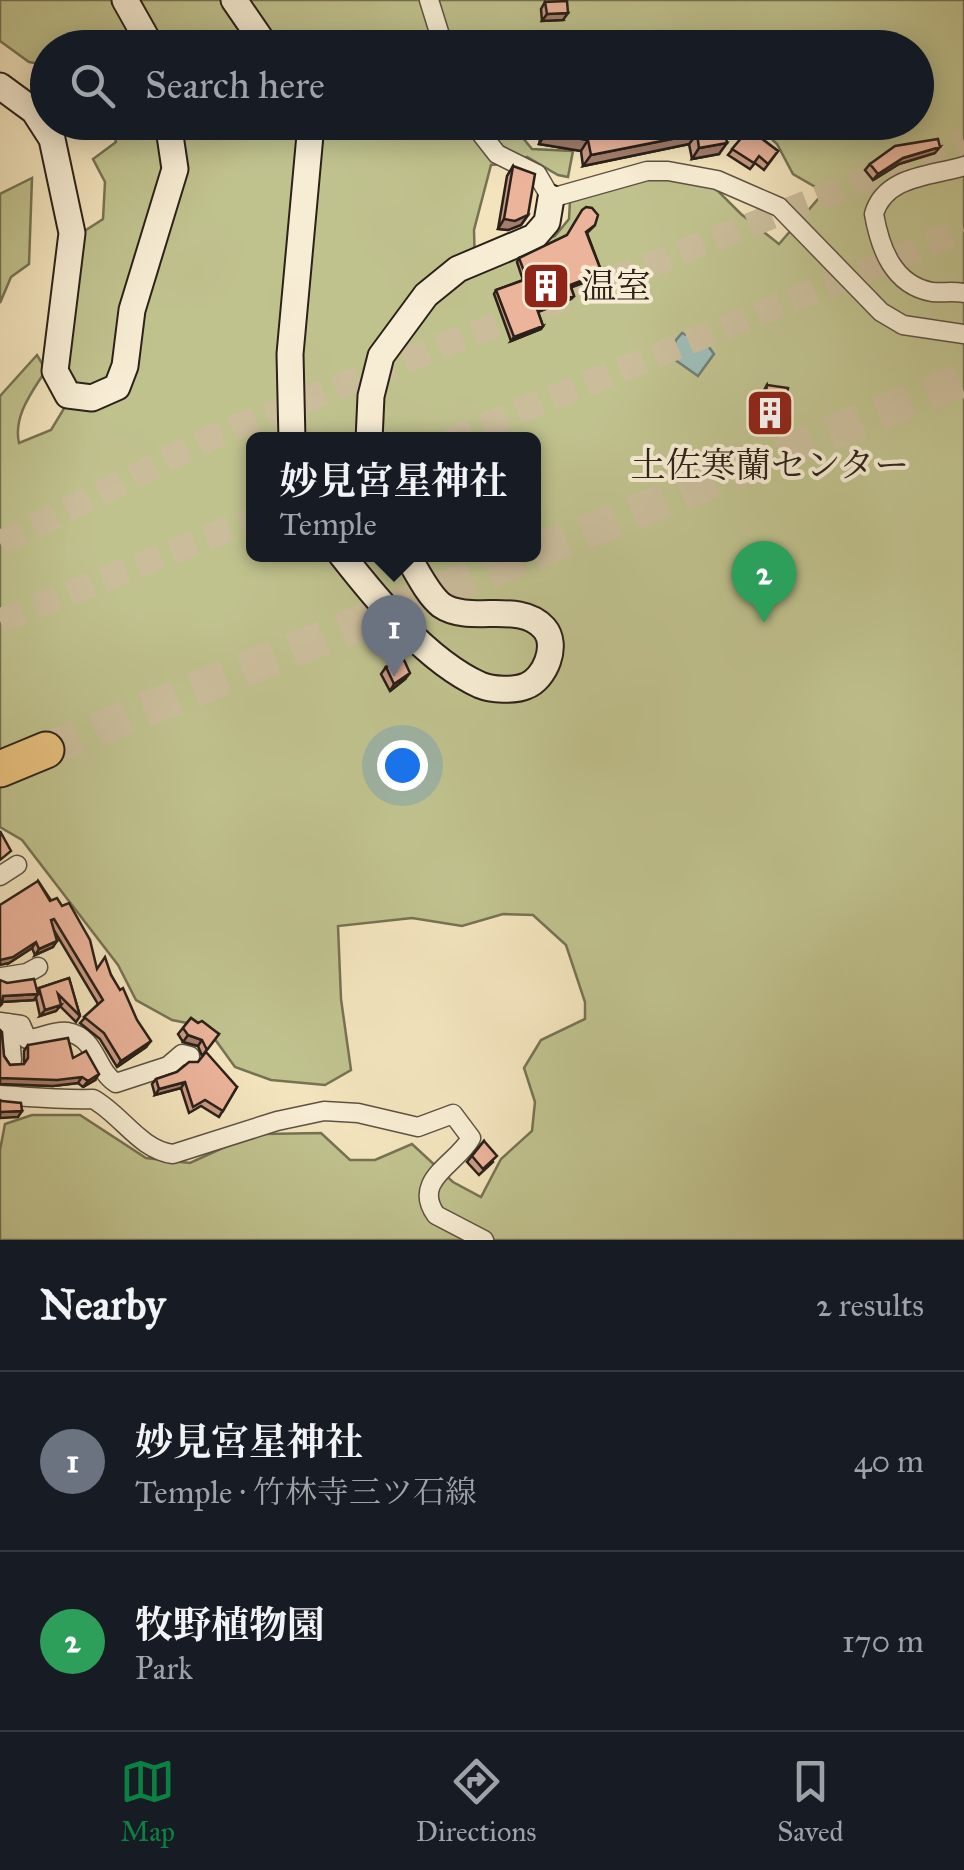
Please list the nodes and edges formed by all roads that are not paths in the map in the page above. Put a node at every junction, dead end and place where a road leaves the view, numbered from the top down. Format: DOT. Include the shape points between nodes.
graph roads {
  1 [pos="125,0"];
  2 [pos="234,0"];
  3 [pos="429,0"];
  4 [pos="142,30"];
  5 [pos="255,30"];
  6 [pos="438,30"];
  7 [pos="0,86"];
  8 [pos="30,108"];
  9 [pos="52,140"];
  10 [pos="171,140"];
  11 [pos="310,140"];
  12 [pos="486,140"];
  13 [pos="964,166"];
  14 [pos="550,198"];
  15 [pos="964,293"];
  16 [pos="964,334"];
  17 [pos="292,432"];
  18 [pos="369,432"];
  19 [pos="348,562"];
  20 [pos="411,562"];
  21 [pos="46,750"];
  22 [pos="0,769"];
  23 [pos="17,865"];
  24 [pos="0,876"];
  25 [pos="38,967"];
  26 [pos="1,974"];
  27 [pos="4,1023"];
  28 [pos="190,1056"];
  29 [pos="12,1060"];
  30 [pos="0,1095"];
  31 [pos="484,1240"];
  1 -- 4 [label="main road"];
  2 -- 5 [label="main road"];
  3 -- 6 [label="street"];
  7 -- 8 [label="main road"];
  9 -- 10 [label="main road" via="72,233 55,371 68,395 92,398 117,386 125,366 132,310 175,169"];
  11 -- 17 [label="main road" via="290,354"];
  12 -- 14 [label="street" via="497,154 537,174"];
  13 -- 15 [label="street" via="898,185 874,214 882,250 910,284"];
  14 -- 16 [label="street" via="646,170 717,180 779,207 881,312 903,326"];
  14 -- 18 [label="main road" via="549,217 534,237 458,268 426,295 381,356"];
  19 -- 20 [label="main road" via="409,632 460,674 505,689 537,678 551,644 545,628 520,617 462,613 440,604"];
  21 -- 22 [label="highway"];
  23 -- 24 [label="street"];
  25 -- 26 [label="street"];
  27 -- 28 [label="street" via="21,1024 27,1039 64,1031 87,1041 116,1083"];
  27 -- 29 [label="street"];
  30 -- 31 [label="street" via="93,1099 141,1138 174,1154 324,1111 418,1126 453,1114 471,1138 432,1178 431,1209"];
}
